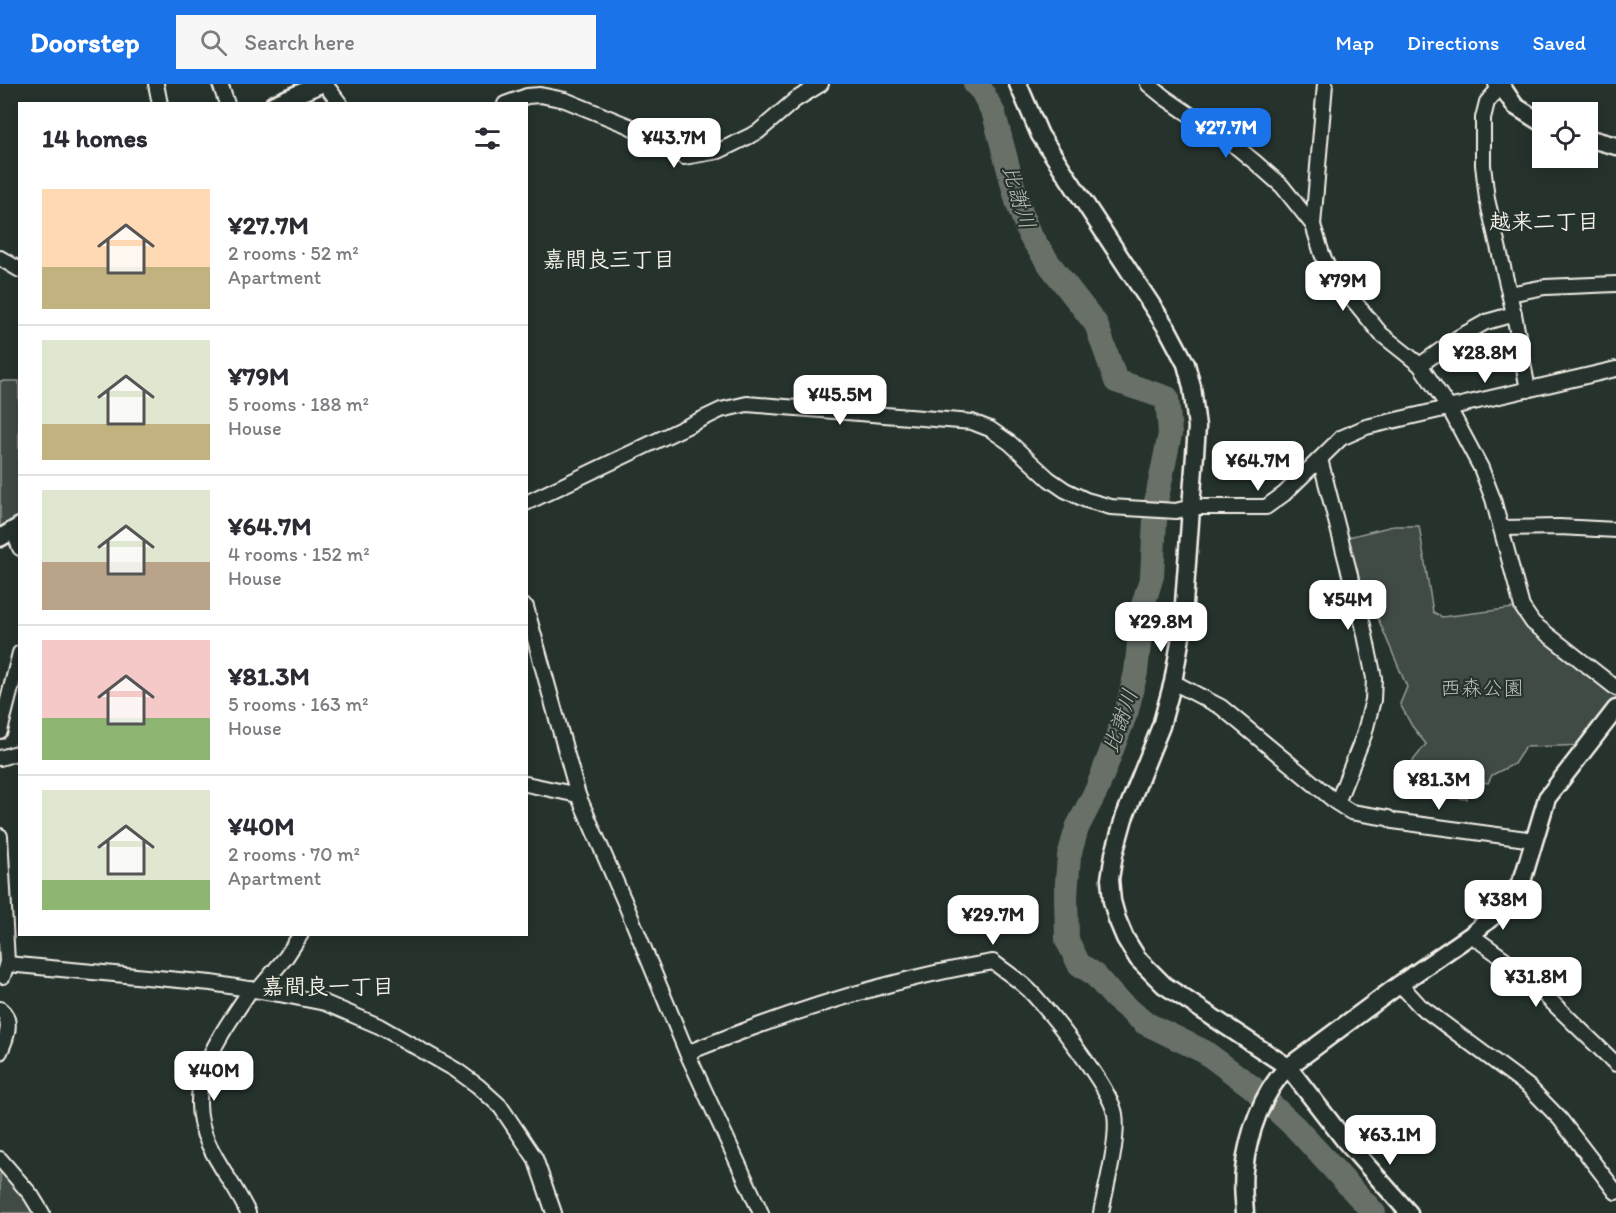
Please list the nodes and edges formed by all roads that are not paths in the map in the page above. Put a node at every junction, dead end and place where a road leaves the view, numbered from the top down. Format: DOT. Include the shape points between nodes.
graph roads {
  1 [pos="156,84"];
  2 [pos="220,84"];
  3 [pos="323,84"];
  4 [pos="821,84"];
  5 [pos="1017,84"];
  6 [pos="1148,84"];
  7 [pos="1325,84"];
  8 [pos="1499,84"];
  9 [pos="160,102"];
  10 [pos="226,102"];
  11 [pos="279,102"];
  12 [pos="338,102"];
  13 [pos="510,102"];
  14 [pos="1532,117"];
  15 [pos="1598,141"];
  16 [pos="1616,146"];
  17 [pos="1313,225"];
  18 [pos="0,258"];
  19 [pos="18,269"];
  20 [pos="1616,284"];
  21 [pos="1509,294"];
  22 [pos="1514,314"];
  23 [pos="1420,365"];
  24 [pos="1616,369"];
  25 [pos="1528,390"];
  26 [pos="1449,408"];
  27 [pos="1320,459"];
  28 [pos="528,502"];
  29 [pos="1183,509"];
  30 [pos="1502,528"];
  31 [pos="1616,530"];
  32 [pos="528,614"];
  33 [pos="18,661"];
  34 [pos="1173,682"];
  35 [pos="1616,688"];
  36 [pos="1616,709"];
  37 [pos="0,731"];
  38 [pos="18,753"];
  39 [pos="0,758"];
  40 [pos="528,784"];
  41 [pos="578,795"];
  42 [pos="1337,803"];
  43 [pos="0,836"];
  44 [pos="1534,840"];
  45 [pos="1471,935"];
  46 [pos="300,936"];
  47 [pos="1400,984"];
  48 [pos="254,990"];
  49 [pos="0,1009"];
  50 [pos="0,1052"];
  51 [pos="687,1053"];
  52 [pos="1616,1064"];
  53 [pos="1283,1072"];
  54 [pos="0,1160"];
  55 [pos="1616,1192"];
  56 [pos="42,1213"];
  57 [pos="248,1213"];
  58 [pos="554,1213"];
  59 [pos="760,1213"];
  60 [pos="1101,1213"];
  61 [pos="1245,1213"];
  62 [pos="1409,1213"];
  1 -- 9 [label="street"];
  2 -- 10 [label="street"];
  3 -- 11 [label="street"];
  3 -- 12 [label="street"];
  4 -- 13 [label="street" via="795,100 758,132 719,152 684,157 629,126 565,100 540,95"];
  5 -- 29 [label="street" via="1040,135 1168,330 1186,364 1197,427"];
  6 -- 17 [label="street" via="1256,163 1282,186"];
  7 -- 17 [label="street"];
  8 -- 14 [label="street" via="1515,106"];
  8 -- 21 [label="street" via="1486,102 1483,165 1486,199"];
  15 -- 16 [label="street"];
  17 -- 23 [label="street" via="1330,272 1381,334"];
  18 -- 19 [label="street"];
  20 -- 21 [label="street" via="1545,287"];
  21 -- 22 [label="street"];
  22 -- 23 [label="street" via="1486,321"];
  22 -- 25 [label="street"];
  23 -- 26 [label="street"];
  24 -- 25 [label="street"];
  25 -- 26 [label="street"];
  26 -- 27 [label="street" via="1366,427 1341,438"];
  26 -- 30 [label="street" via="1481,468"];
  27 -- 29 [label="street" via="1266,507"];
  27 -- 42 [label="street" via="1374,678 1364,735"];
  28 -- 29 [label="street" via="703,418 747,404 972,422 1004,438 1049,479 1086,500 1111,507"];
  29 -- 34 [label="street" via="1182,631"];
  30 -- 31 [label="street"];
  30 -- 35 [label="street" via="1522,608 1533,623"];
  32 -- 41 [label="street"];
  33 -- 37 [label="street"];
  34 -- 42 [label="street" via="1221,707"];
  34 -- 53 [label="street" via="1114,854 1110,879 1117,919 1138,959 1164,985"];
  36 -- 44 [label="street" via="1547,798"];
  38 -- 39 [label="street"];
  40 -- 41 [label="street"];
  41 -- 51 [label="street"];
  42 -- 44 [label="street" via="1351,812 1393,821"];
  43 -- 48 [label="street" via="5,970 211,983"];
  44 -- 45 [label="street" via="1523,878 1506,905"];
  45 -- 47 [label="street"];
  45 -- 52 [label="street" via="1527,978"];
  46 -- 48 [label="street" via="286,957"];
  47 -- 53 [label="street"];
  47 -- 55 [label="street" via="1420,1006 1529,1087 1560,1119"];
  48 -- 57 [label="street" via="216,1042 198,1087 200,1123 208,1144"];
  48 -- 58 [label="street" via="325,1004 380,1026 478,1086 500,1106 535,1158"];
  49 -- 50 [label="street" via="8,1023"];
  51 -- 59 [label="street"];
  51 -- 60 [label="street" via="753,1026 884,985 993,962 1028,989 1105,1089 1115,1113 1114,1150"];
  53 -- 61 [label="street" via="1262,1105 1244,1171"];
  53 -- 62 [label="street"];
  54 -- 56 [label="street"];
}
